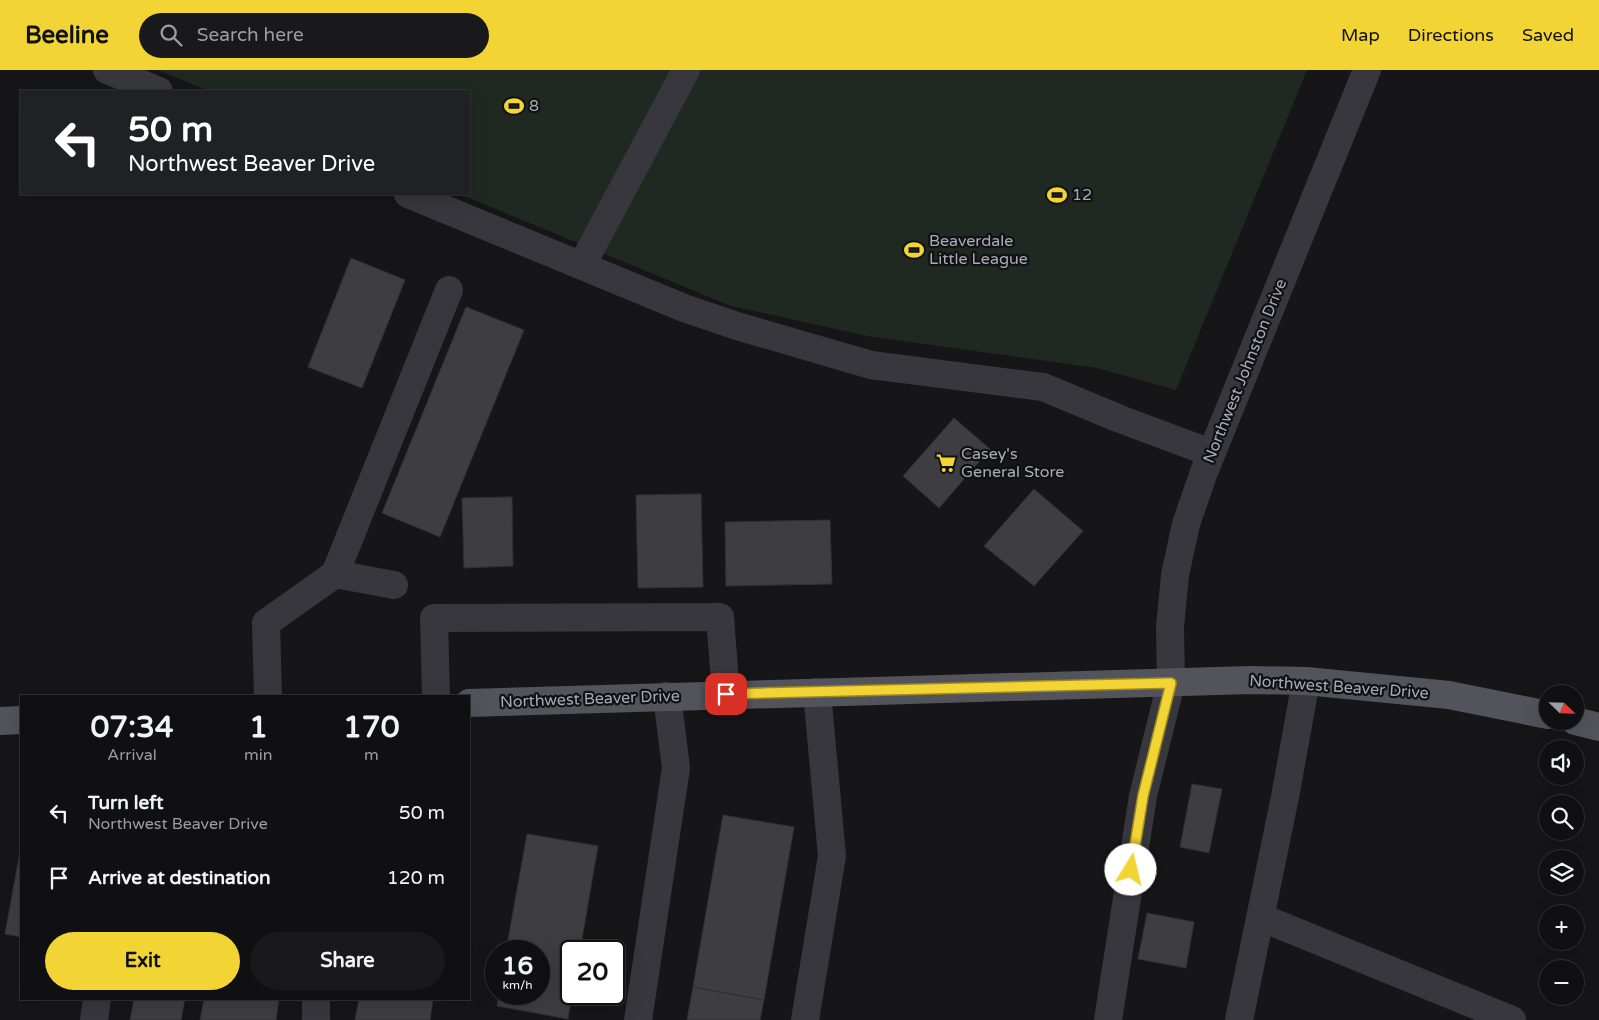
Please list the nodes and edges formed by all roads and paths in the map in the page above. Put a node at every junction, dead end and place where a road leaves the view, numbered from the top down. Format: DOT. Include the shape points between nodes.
graph roads {
  1 [pos="107,70"];
  2 [pos="686,70"];
  3 [pos="1366,70"];
  4 [pos="157,90"];
  5 [pos="410,195"];
  6 [pos="582,266"];
  7 [pos="449,290"];
  8 [pos="1211,453"];
  9 [pos="335,574"];
  10 [pos="394,585"];
  11 [pos="1306,682"];
  12 [pos="1171,683"];
  13 [pos="817,692"];
  14 [pos="726,694"];
  15 [pos="268,695"];
  16 [pos="436,695"];
  17 [pos="667,696"];
  18 [pos="470,703"];
  19 [pos="1539,713"];
  20 [pos="20,720"];
  21 [pos="0,721"];
  22 [pos="1584,723"];
  23 [pos="1599,727"];
  24 [pos="1260,917"];
  25 [pos="97,1000"];
  26 [pos="316,1000"];
  27 [pos="94,1020"];
  28 [pos="316,1020"];
  29 [pos="638,1020"];
  30 [pos="805,1020"];
  31 [pos="1108,1020"];
  32 [pos="1239,1020"];
  33 [pos="1512,1020"];
  1 -- 4 [label="street"];
  2 -- 6 [label="street"];
  3 -- 8 [label="street, Northwest Johnston Drive"];
  5 -- 6 [label="street"];
  6 -- 8 [label="street" via="693,311 871,365 1043,387"];
  7 -- 9 [label="street"];
  8 -- 12 [label="street, Northwest Johnston Drive" via="1186,524 1175,575 1170,626"];
  9 -- 10 [label="street"];
  9 -- 15 [label="street" via="266,623"];
  11 -- 12 [label="main road, Northwest Beaver Drive"];
  11 -- 19 [label="main road, Northwest Beaver Drive" via="1449,695"];
  11 -- 24 [label="street"];
  12 -- 13 [label="main road, Northwest Beaver Drive"];
  12 -- 31 [label="street, Northwest Johnston Drive" via="1143,796"];
  13 -- 14 [label="main road, Northwest Beaver Drive"];
  13 -- 30 [label="street" via="832,856"];
  14 -- 16 [label="street" via="720,617 434,618"];
  14 -- 17 [label="main road, Northwest Beaver Drive"];
  17 -- 18 [label="main road, Northwest Beaver Drive"];
  17 -- 29 [label="street" via="676,768"];
  20 -- 21 [label="main road"];
  22 -- 23 [label="main road"];
  24 -- 32 [label="street"];
  24 -- 33 [label="street"];
  25 -- 27 [label="street"];
  26 -- 28 [label="street"];
}
